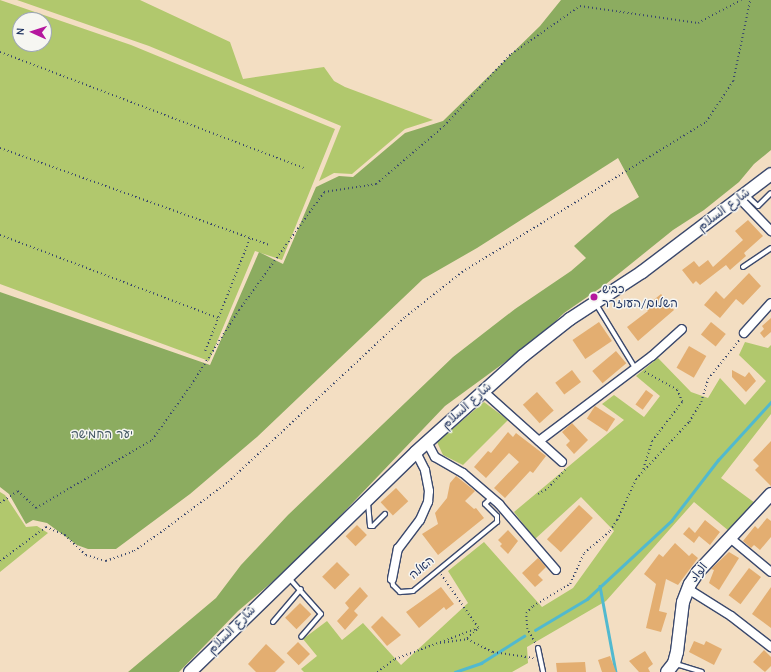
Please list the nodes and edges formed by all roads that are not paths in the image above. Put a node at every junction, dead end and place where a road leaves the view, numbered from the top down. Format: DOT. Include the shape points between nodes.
graph roads {
  1 [pos="771,174"];
  2 [pos="771,193"];
  3 [pos="743,197"];
  4 [pos="771,231"];
  5 [pos="771,248"];
  6 [pos="743,267"];
  7 [pos="595,303"];
  8 [pos="771,303"];
  9 [pos="682,329"];
  10 [pos="744,333"];
  11 [pos="636,368"];
  12 [pos="483,391"];
  13 [pos="539,441"];
  14 [pos="427,442"];
  15 [pos="416,452"];
  16 [pos="562,462"];
  17 [pos="771,494"];
  18 [pos="492,497"];
  19 [pos="366,500"];
  20 [pos="385,514"];
  21 [pos="730,538"];
  22 [pos="556,570"];
  23 [pos="771,572"];
  24 [pos="287,576"];
  25 [pos="392,579"];
  26 [pos="301,589"];
  27 [pos="688,589"];
  28 [pos="273,622"];
  29 [pos="301,637"];
  30 [pos="771,646"];
  31 [pos="538,648"];
  32 [pos="670,668"];
  33 [pos="190,672"];
  34 [pos="542,672"];
  35 [pos="702,672"];
  1 -- 3 [label="main road, شارع السلام"];
  2 -- 3 [label="lane" via="758,206"];
  3 -- 4 [label="street"];
  3 -- 7 [label="main road, شارع السلام" via="642,272"];
  5 -- 6 [label="lane"];
  7 -- 11 [label="lane"];
  7 -- 12 [label="main road, شارع السلام" via="548,336"];
  8 -- 10 [label="street"];
  9 -- 11 [label="street"];
  11 -- 13 [label="street"];
  12 -- 13 [label="street"];
  12 -- 14 [label="main road, شارع السلام"];
  13 -- 16 [label="street"];
  14 -- 15 [label="main road, شارع السلام"];
  14 -- 18 [label="street" via="435,457 463,472"];
  15 -- 19 [label="main road, شارع السلام"];
  15 -- 25 [label="street, האלה" via="425,470 429,491 428,502 420,520 398,549"];
  17 -- 21 [label="main road, الواد"];
  18 -- 22 [label="street"];
  18 -- 25 [label="lane, האלה" via="485,504 497,516 497,522 413,591 404,593 396,590"];
  19 -- 20 [label="lane" via="369,506 370,526"];
  19 -- 24 [label="main road, شارع السلام"];
  21 -- 23 [label="street"];
  21 -- 27 [label="main road, الواد" via="698,572"];
  24 -- 26 [label="lane"];
  24 -- 33 [label="main road, شارع السلام"];
  26 -- 28 [label="lane"];
  26 -- 29 [label="lane" via="322,614"];
  27 -- 30 [label="street" via="731,616"];
  27 -- 32 [label="main road, الواد"];
  31 -- 34 [label="lane"];
  32 -- 35 [label="lane"];
}
